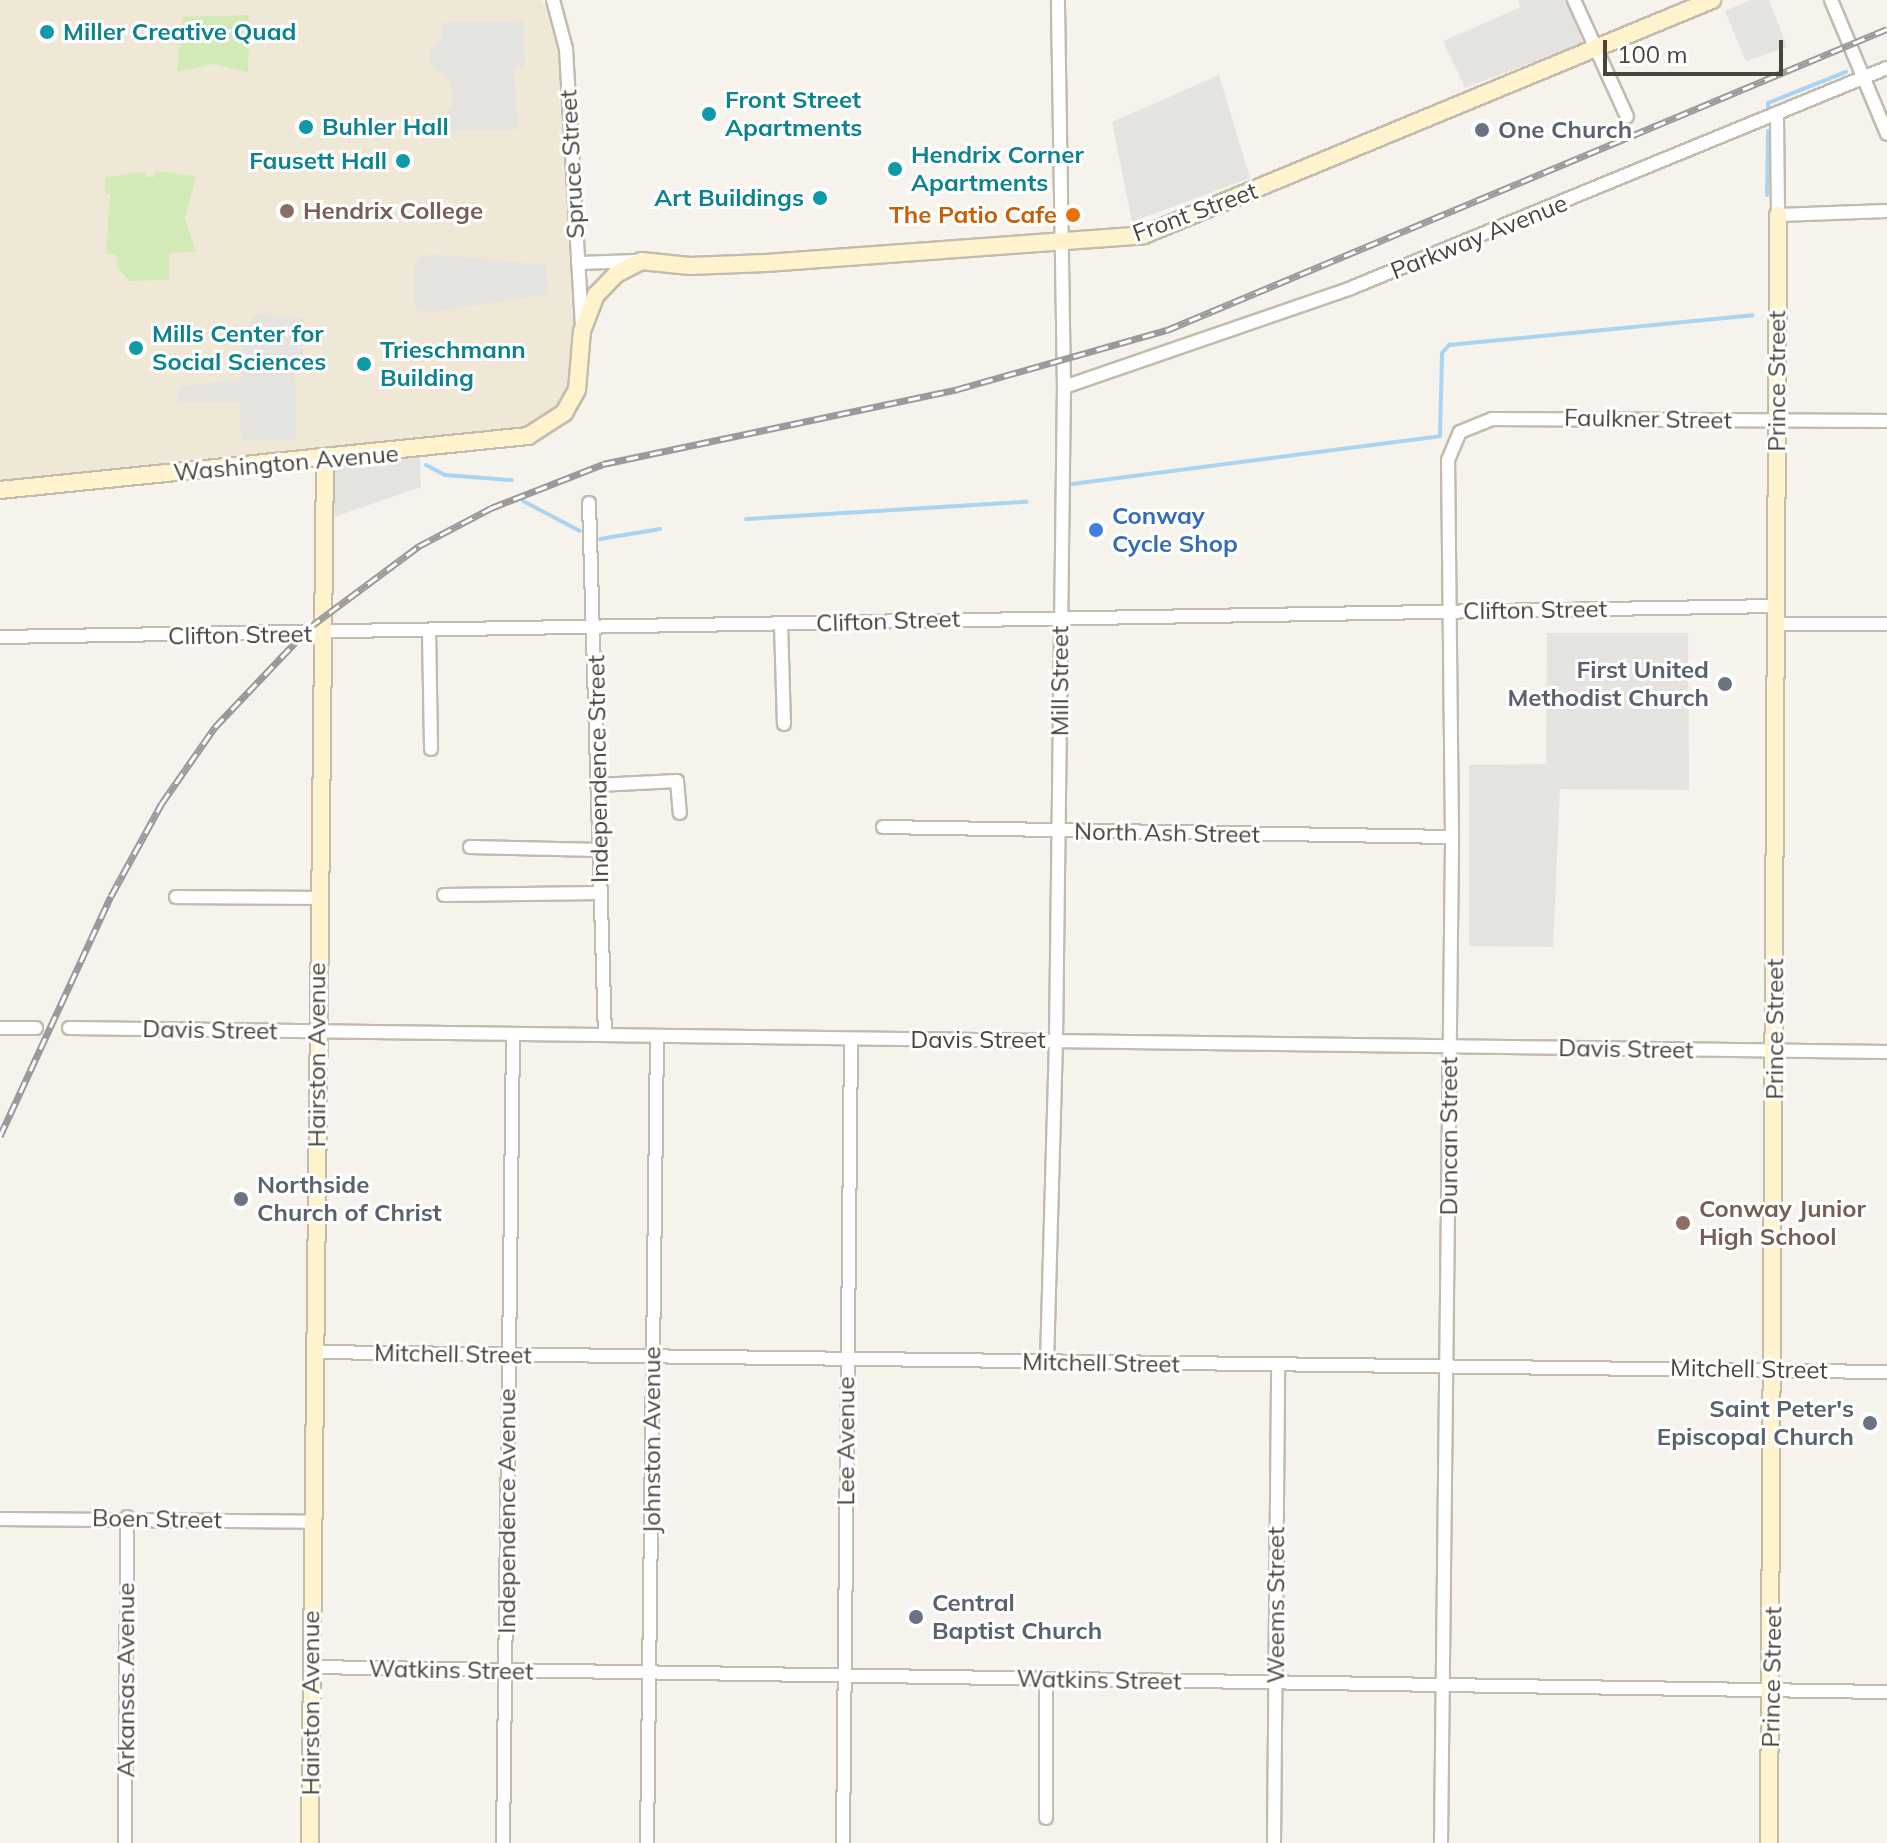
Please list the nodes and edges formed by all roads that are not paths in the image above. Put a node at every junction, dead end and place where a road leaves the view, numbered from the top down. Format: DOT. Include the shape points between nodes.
graph roads {
  1 [pos="553,0"];
  2 [pos="1058,0"];
  3 [pos="1574,0"];
  4 [pos="1712,0"];
  5 [pos="1831,0"];
  6 [pos="1595,50"];
  7 [pos="1887,68"];
  8 [pos="1864,77"];
  9 [pos="1627,117"];
  10 [pos="1777,117"];
  11 [pos="1887,134"];
  12 [pos="1887,211"];
  13 [pos="1778,215"];
  14 [pos="1059,245"];
  15 [pos="641,261"];
  16 [pos="578,263"];
  17 [pos="582,331"];
  18 [pos="1064,387"];
  19 [pos="1777,421"];
  20 [pos="1887,421"];
  21 [pos="1460,432"];
  22 [pos="325,459"];
  23 [pos="0,490"];
  24 [pos="589,503"];
  25 [pos="1775,606"];
  26 [pos="1451,611"];
  27 [pos="1060,616"];
  28 [pos="781,624"];
  29 [pos="1774,624"];
  30 [pos="1887,624"];
  31 [pos="594,628"];
  32 [pos="429,631"];
  33 [pos="324,634"];
  34 [pos="0,637"];
  35 [pos="784,724"];
  36 [pos="431,749"];
  37 [pos="598,785"];
  38 [pos="680,813"];
  39 [pos="883,827"];
  40 [pos="1059,832"];
  41 [pos="1452,837"];
  42 [pos="470,847"];
  43 [pos="600,850"];
  44 [pos="601,893"];
  45 [pos="444,895"];
  46 [pos="176,897"];
  47 [pos="319,898"];
  48 [pos="0,1028"];
  49 [pos="36,1028"];
  50 [pos="69,1028"];
  51 [pos="316,1032"];
  52 [pos="513,1035"];
  53 [pos="605,1035"];
  54 [pos="657,1036"];
  55 [pos="851,1039"];
  56 [pos="1056,1040"];
  57 [pos="1450,1045"];
  58 [pos="1775,1052"];
  59 [pos="1887,1052"];
  60 [pos="314,1352"];
  61 [pos="508,1354"];
  62 [pos="652,1356"];
  63 [pos="847,1359"];
  64 [pos="1047,1362"];
  65 [pos="1278,1367"];
  66 [pos="1449,1367"];
  67 [pos="1774,1368"];
  68 [pos="1887,1372"];
  69 [pos="127,1517"];
  70 [pos="0,1519"];
  71 [pos="313,1522"];
  72 [pos="310,1667"];
  73 [pos="506,1672"];
  74 [pos="650,1673"];
  75 [pos="844,1676"];
  76 [pos="1046,1679"];
  77 [pos="1276,1683"];
  78 [pos="1444,1688"];
  79 [pos="1772,1690"];
  80 [pos="1887,1692"];
  81 [pos="1046,1818"];
  82 [pos="125,1843"];
  83 [pos="310,1843"];
  84 [pos="503,1843"];
  85 [pos="647,1843"];
  86 [pos="843,1843"];
  87 [pos="1274,1843"];
  88 [pos="1441,1843"];
  89 [pos="1769,1843"];
  1 -- 16 [label="street, Spruce Street" via="566,49"];
  2 -- 14 [label="street, Mill Street"];
  3 -- 6 [label="street"];
  4 -- 6 [label="street, Front Street"];
  5 -- 8 [label="street"];
  6 -- 9 [label="street"];
  6 -- 14 [label="street, Front Street" via="1171,226 1144,235"];
  7 -- 8 [label="street, Parkway Avenue"];
  8 -- 10 [label="street, Parkway Avenue"];
  8 -- 11 [label="street"];
  10 -- 13 [label="street"];
  10 -- 18 [label="street, Parkway Avenue" via="1346,290"];
  12 -- 13 [label="street"];
  13 -- 19 [label="street, Prince Street"];
  14 -- 15 [label="street, Front Street" via="690,266"];
  14 -- 18 [label="street, Mill Street"];
  15 -- 16 [label="street, Front Street"];
  15 -- 17 [label="street" via="601,289"];
  16 -- 17 [label="street, Spruce Street"];
  17 -- 22 [label="street, Washington Avenue" via="583,364 564,413 528,436"];
  18 -- 27 [label="street, Mill Street"];
  19 -- 20 [label="street, Faulkner Street"];
  19 -- 21 [label="street, Faulkner Street" via="1492,419"];
  19 -- 25 [label="street, Prince Street"];
  21 -- 26 [label="street, Duncan Street" via="1448,460"];
  22 -- 23 [label="street, Washington Avenue"];
  22 -- 33 [label="street, Hairston Avenue"];
  24 -- 31 [label="street, Independence Street"];
  25 -- 26 [label="street, Clifton Street"];
  25 -- 29 [label="street, Prince Street"];
  26 -- 27 [label="street, Clifton Street"];
  26 -- 41 [label="street, Duncan Street"];
  27 -- 28 [label="street, Clifton Street"];
  27 -- 40 [label="street, Mill Street"];
  28 -- 31 [label="street, Clifton Street"];
  28 -- 35 [label="street"];
  29 -- 30 [label="street"];
  29 -- 58 [label="street, Prince Street"];
  31 -- 32 [label="street, Clifton Street"];
  31 -- 37 [label="street, Independence Street"];
  32 -- 33 [label="street, Clifton Street"];
  32 -- 36 [label="street"];
  33 -- 34 [label="street, Clifton Street"];
  33 -- 47 [label="street, Hairston Avenue"];
  37 -- 38 [label="street" via="677,781"];
  37 -- 43 [label="street, Independence Street"];
  39 -- 40 [label="street, North Ash Street"];
  40 -- 41 [label="street, North Ash Street"];
  40 -- 56 [label="street, Mill Street"];
  41 -- 57 [label="street, Duncan Street"];
  42 -- 43 [label="street"];
  43 -- 44 [label="street, Independence Street"];
  44 -- 45 [label="street"];
  44 -- 53 [label="street, Independence Street"];
  46 -- 47 [label="street"];
  47 -- 51 [label="street, Hairston Avenue"];
  48 -- 49 [label="street"];
  50 -- 51 [label="street, Davis Street"];
  51 -- 52 [label="street, Davis Street"];
  51 -- 60 [label="street, Hairston Avenue"];
  52 -- 53 [label="street, Davis Street"];
  52 -- 61 [label="street, Independence Avenue"];
  53 -- 54 [label="street, Davis Street"];
  54 -- 55 [label="street, Davis Street"];
  54 -- 62 [label="street, Johnston Avenue"];
  55 -- 56 [label="street, Davis Street"];
  55 -- 63 [label="street, Lee Avenue"];
  56 -- 57 [label="street, Davis Street"];
  56 -- 64 [label="street, Mill Street"];
  57 -- 58 [label="street, Davis Street"];
  57 -- 66 [label="street, Duncan Street"];
  58 -- 59 [label="street, Davis Street"];
  58 -- 67 [label="street, Prince Street"];
  60 -- 61 [label="street, Mitchell Street"];
  60 -- 71 [label="street, Hairston Avenue"];
  61 -- 62 [label="street, Mitchell Street"];
  61 -- 73 [label="street, Independence Avenue"];
  62 -- 63 [label="street, Mitchell Street"];
  62 -- 74 [label="street, Johnston Avenue"];
  63 -- 64 [label="street, Mitchell Street"];
  63 -- 75 [label="street, Lee Avenue"];
  64 -- 65 [label="street, Mitchell Street"];
  65 -- 66 [label="street, Mitchell Street"];
  65 -- 77 [label="street, Weems Street"];
  66 -- 67 [label="street, Mitchell Street"];
  66 -- 78 [label="street, Duncan Street"];
  67 -- 68 [label="street, Mitchell Street"];
  67 -- 79 [label="street, Prince Street"];
  69 -- 70 [label="street, Boen Street"];
  69 -- 71 [label="street, Boen Street"];
  69 -- 82 [label="street, Arkansas Avenue"];
  71 -- 72 [label="street, Hairston Avenue"];
  72 -- 73 [label="street, Watkins Street"];
  72 -- 83 [label="street, Hairston Avenue"];
  73 -- 74 [label="street, Watkins Street"];
  73 -- 84 [label="street, Independence Avenue"];
  74 -- 75 [label="street, Watkins Street"];
  74 -- 85 [label="street, Johnston Avenue"];
  75 -- 76 [label="street, Watkins Street"];
  75 -- 86 [label="street, Lee Avenue"];
  76 -- 77 [label="street, Watkins Street"];
  76 -- 81 [label="street"];
  77 -- 78 [label="street, Watkins Street"];
  77 -- 87 [label="street, Weems Street"];
  78 -- 79 [label="street, Watkins Street"];
  78 -- 88 [label="street, Duncan Street"];
  79 -- 80 [label="street, Watkins Street"];
  79 -- 89 [label="street, Prince Street"];
}
